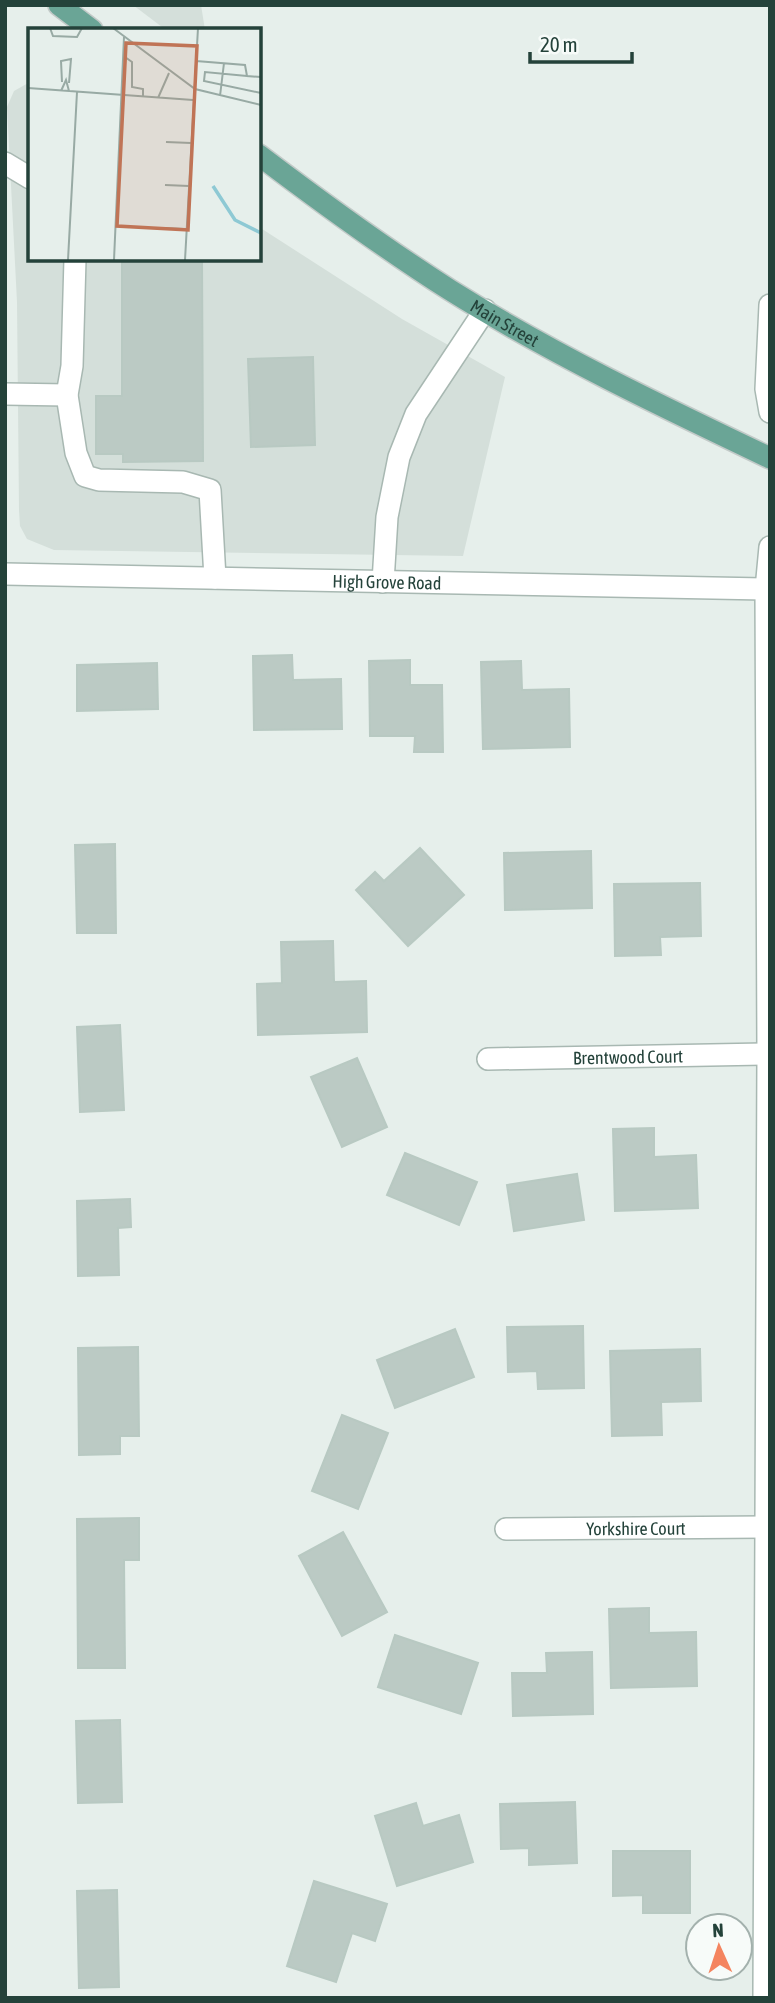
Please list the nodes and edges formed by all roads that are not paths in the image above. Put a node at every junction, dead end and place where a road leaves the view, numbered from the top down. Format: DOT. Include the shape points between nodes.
graph roads {
  1 [pos="59,5"];
  2 [pos="89,28"];
  3 [pos="261,156"];
  4 [pos="5,163"];
  5 [pos="28,177"];
  6 [pos="75,261"];
  7 [pos="770,305"];
  8 [pos="485,310"];
  9 [pos="5,394"];
  10 [pos="67,395"];
  11 [pos="770,412"];
  12 [pos="770,458"];
  13 [pos="770,547"];
  14 [pos="5,574"];
  15 [pos="215,578"];
  16 [pos="383,582"];
  17 [pos="766,589"];
  18 [pos="768,1054"];
  19 [pos="488,1059"];
  20 [pos="766,1527"];
  21 [pos="506,1529"];
  22 [pos="764,1998"];
  1 -- 2 [label="main road"];
  3 -- 8 [label="main road, Main Street"];
  4 -- 5 [label="street"];
  6 -- 10 [label="street"];
  7 -- 11 [label="street" via="766,389"];
  8 -- 12 [label="main road, Main Street" via="615,384"];
  8 -- 16 [label="street" via="416,414 400,457 387,517"];
  9 -- 10 [label="street"];
  10 -- 15 [label="street" via="76,453 85,476 183,482 210,490"];
  13 -- 17 [label="street"];
  14 -- 15 [label="street, High Grove Road"];
  15 -- 16 [label="street, High Grove Road"];
  16 -- 17 [label="street, High Grove Road"];
  17 -- 18 [label="street"];
  18 -- 19 [label="street, Brentwood Court"];
  18 -- 20 [label="street"];
  20 -- 21 [label="street, Yorkshire Court"];
  20 -- 22 [label="street"];
}
